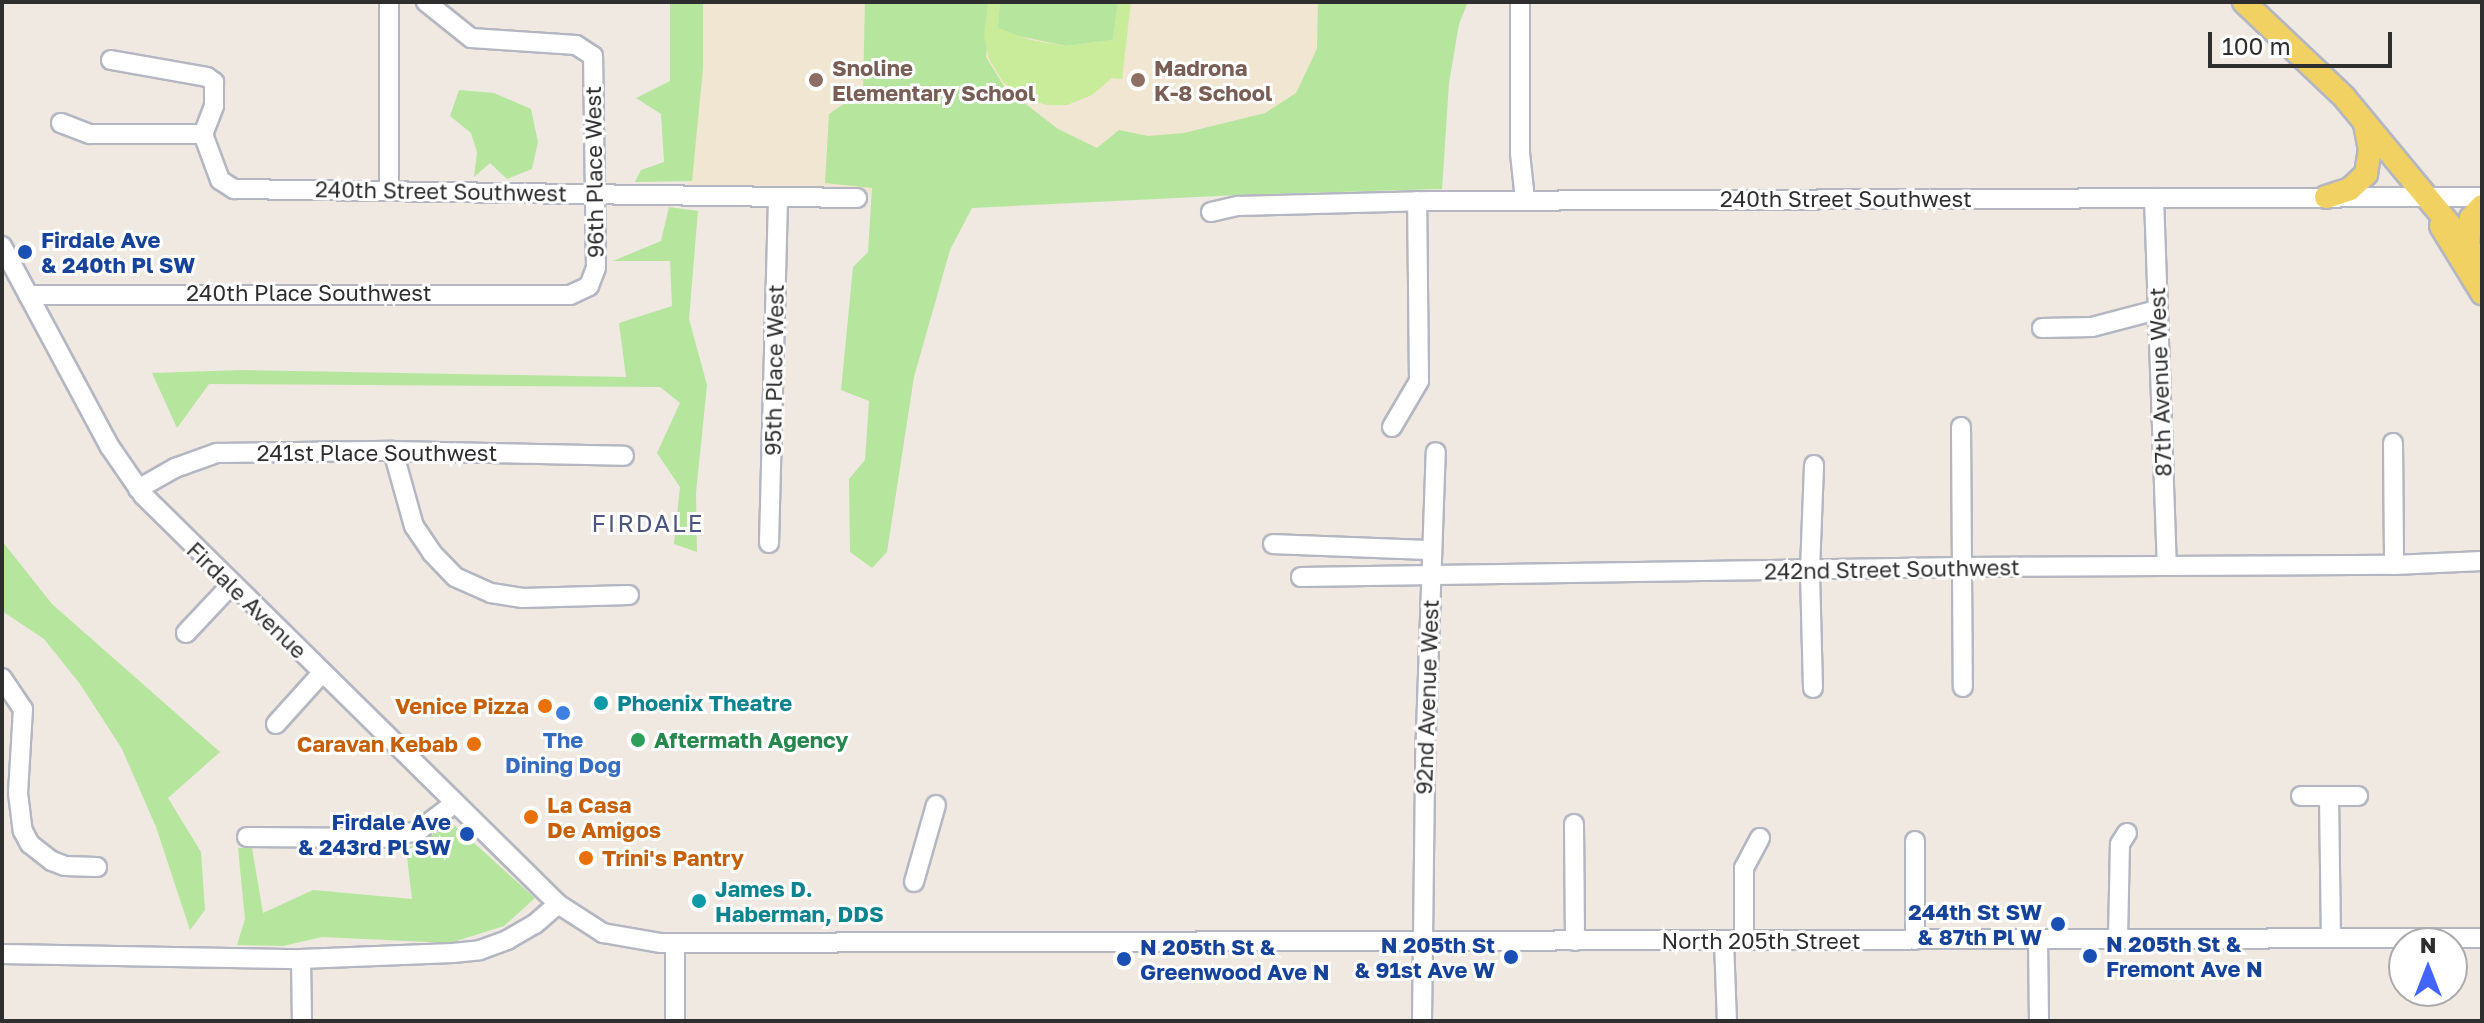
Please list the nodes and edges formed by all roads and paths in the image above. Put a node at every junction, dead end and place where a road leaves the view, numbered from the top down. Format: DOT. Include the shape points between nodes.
graph roads {
  1 [pos="389,2"];
  2 [pos="426,2"];
  3 [pos="1520,2"];
  4 [pos="2244,2"];
  5 [pos="111,60"];
  6 [pos="2364,119"];
  7 [pos="61,123"];
  8 [pos="203,134"];
  9 [pos="389,190"];
  10 [pos="595,192"];
  11 [pos="778,197"];
  12 [pos="2326,197"];
  13 [pos="2425,197"];
  14 [pos="2482,197"];
  15 [pos="857,198"];
  16 [pos="2154,198"];
  17 [pos="1525,200"];
  18 [pos="1417,201"];
  19 [pos="2482,206"];
  20 [pos="1211,212"];
  21 [pos="2468,243"];
  22 [pos="2,246"];
  23 [pos="2482,264"];
  24 [pos="589,286"];
  25 [pos="2482,293"];
  26 [pos="28,295"];
  27 [pos="2157,310"];
  28 [pos="2042,328"];
  29 [pos="1392,427"];
  30 [pos="1961,427"];
  31 [pos="2393,443"];
  32 [pos="393,451"];
  33 [pos="1436,452"];
  34 [pos="624,456"];
  35 [pos="1814,465"];
  36 [pos="138,489"];
  37 [pos="769,543"];
  38 [pos="1273,544"];
  39 [pos="1432,550"];
  40 [pos="2482,561"];
  41 [pos="2167,565"];
  42 [pos="2394,565"];
  43 [pos="1961,567"];
  44 [pos="1810,570"];
  45 [pos="1431,576"];
  46 [pos="1301,577"];
  47 [pos="231,585"];
  48 [pos="629,595"];
  49 [pos="186,633"];
  50 [pos="322,673"];
  51 [pos="2,678"];
  52 [pos="1963,687"];
  53 [pos="1813,688"];
  54 [pos="276,724"];
  55 [pos="2301,796"];
  56 [pos="2329,796"];
  57 [pos="2358,796"];
  58 [pos="455,803"];
  59 [pos="936,805"];
  60 [pos="1574,824"];
  61 [pos="2127,833"];
  62 [pos="247,837"];
  63 [pos="1760,838"];
  64 [pos="1915,841"];
  65 [pos="97,867"];
  66 [pos="914,882"];
  67 [pos="558,904"];
  68 [pos="2118,938"];
  69 [pos="2331,938"];
  70 [pos="2482,938"];
  71 [pos="2038,939"];
  72 [pos="1744,940"];
  73 [pos="1915,940"];
  74 [pos="1575,941"];
  75 [pos="1724,941"];
  76 [pos="1421,942"];
  77 [pos="675,943"];
  78 [pos="2,954"];
  79 [pos="301,959"];
  80 [pos="302,1021"];
  81 [pos="675,1021"];
  82 [pos="1422,1021"];
  83 [pos="1727,1021"];
  84 [pos="2039,1021"];
  1 -- 9 [label="street"];
  2 -- 10 [label="street, 96th Place West" via="471,38 576,45 593,56"];
  3 -- 17 [label="street"];
  4 -- 6 [label="main road"];
  5 -- 8 [label="street" via="214,82 217,92"];
  6 -- 12 [label="main road" via="2370,150 2366,174 2350,189"];
  6 -- 13 [label="main road"];
  7 -- 8 [label="street" via="90,134"];
  8 -- 9 [label="street, 240th Street Southwest" via="220,180 234,189"];
  9 -- 10 [label="street, 240th Street Southwest"];
  10 -- 11 [label="street, 240th Street Southwest"];
  10 -- 24 [label="street, 96th Place West" via="596,268"];
  11 -- 15 [label="street, 240th Street Southwest"];
  11 -- 37 [label="street, 95th Place West"];
  12 -- 13 [label="street, 240th Street Southwest"];
  12 -- 16 [label="street, 240th Street Southwest"];
  13 -- 14 [label="street, 240th Street Southwest"];
  13 -- 21 [label="main road"];
  13 -- 25 [label="main road"];
  16 -- 17 [label="street, 240th Street Southwest"];
  16 -- 27 [label="street, 87th Avenue West"];
  17 -- 18 [label="street, 240th Street Southwest"];
  18 -- 20 [label="street, 240th Street Southwest" via="1238,206"];
  18 -- 29 [label="street" via="1419,381"];
  19 -- 21 [label="main road" via="2471,218"];
  21 -- 23 [label="main road"];
  22 -- 26 [label="street, Firdale Avenue"];
  24 -- 26 [label="street, 240th Place Southwest" via="570,295"];
  26 -- 36 [label="street, Firdale Avenue"];
  27 -- 28 [label="street" via="2092,327"];
  27 -- 41 [label="street, 87th Avenue West"];
  30 -- 43 [label="street"];
  31 -- 42 [label="street"];
  32 -- 34 [label="street, 241st Place Southwest"];
  32 -- 36 [label="street, 241st Place Southwest" via="217,453"];
  32 -- 48 [label="street" via="414,526 455,577 491,593 523,598"];
  33 -- 39 [label="street, 92nd Avenue West"];
  35 -- 44 [label="street"];
  36 -- 47 [label="street, Firdale Avenue"];
  38 -- 39 [label="street"];
  39 -- 45 [label="street, 92nd Avenue West"];
  40 -- 42 [label="street, 242nd Street Southwest"];
  41 -- 42 [label="street, 242nd Street Southwest"];
  41 -- 43 [label="street, 242nd Street Southwest"];
  43 -- 44 [label="street, 242nd Street Southwest"];
  43 -- 52 [label="street"];
  44 -- 45 [label="street, 242nd Street Southwest"];
  44 -- 53 [label="street"];
  45 -- 46 [label="street, 242nd Street Southwest"];
  45 -- 76 [label="street, 92nd Avenue West"];
  47 -- 49 [label="street"];
  47 -- 50 [label="street, Firdale Avenue"];
  50 -- 54 [label="street"];
  50 -- 58 [label="street, Firdale Avenue"];
  51 -- 65 [label="street" via="23,709 18,793 23,831 30,844 52,861"];
  55 -- 56 [label="street"];
  56 -- 57 [label="street"];
  56 -- 69 [label="street"];
  58 -- 62 [label="street" via="418,831 382,838"];
  58 -- 67 [label="street, Firdale Avenue"];
  59 -- 66 [label="street"];
  60 -- 74 [label="street"];
  61 -- 68 [label="street" via="2120,844"];
  63 -- 72 [label="street" via="1744,868"];
  64 -- 73 [label="street"];
  67 -- 77 [label="street, Firdale Avenue" via="603,933"];
  67 -- 79 [label="street" via="535,924 480,950"];
  68 -- 69 [label="street, North 205th Street"];
  68 -- 71 [label="street, North 205th Street"];
  69 -- 70 [label="street, North 205th Street"];
  71 -- 73 [label="street, North 205th Street"];
  71 -- 84 [label="street"];
  72 -- 73 [label="street, North 205th Street"];
  72 -- 75 [label="street, North 205th Street"];
  74 -- 75 [label="street, North 205th Street"];
  74 -- 76 [label="street, North 205th Street"];
  75 -- 83 [label="street"];
  76 -- 77 [label="street, North 205th Street"];
  76 -- 82 [label="street, 92nd Avenue West"];
  77 -- 81 [label="street"];
  78 -- 79 [label="street"];
  79 -- 80 [label="street"];
}
